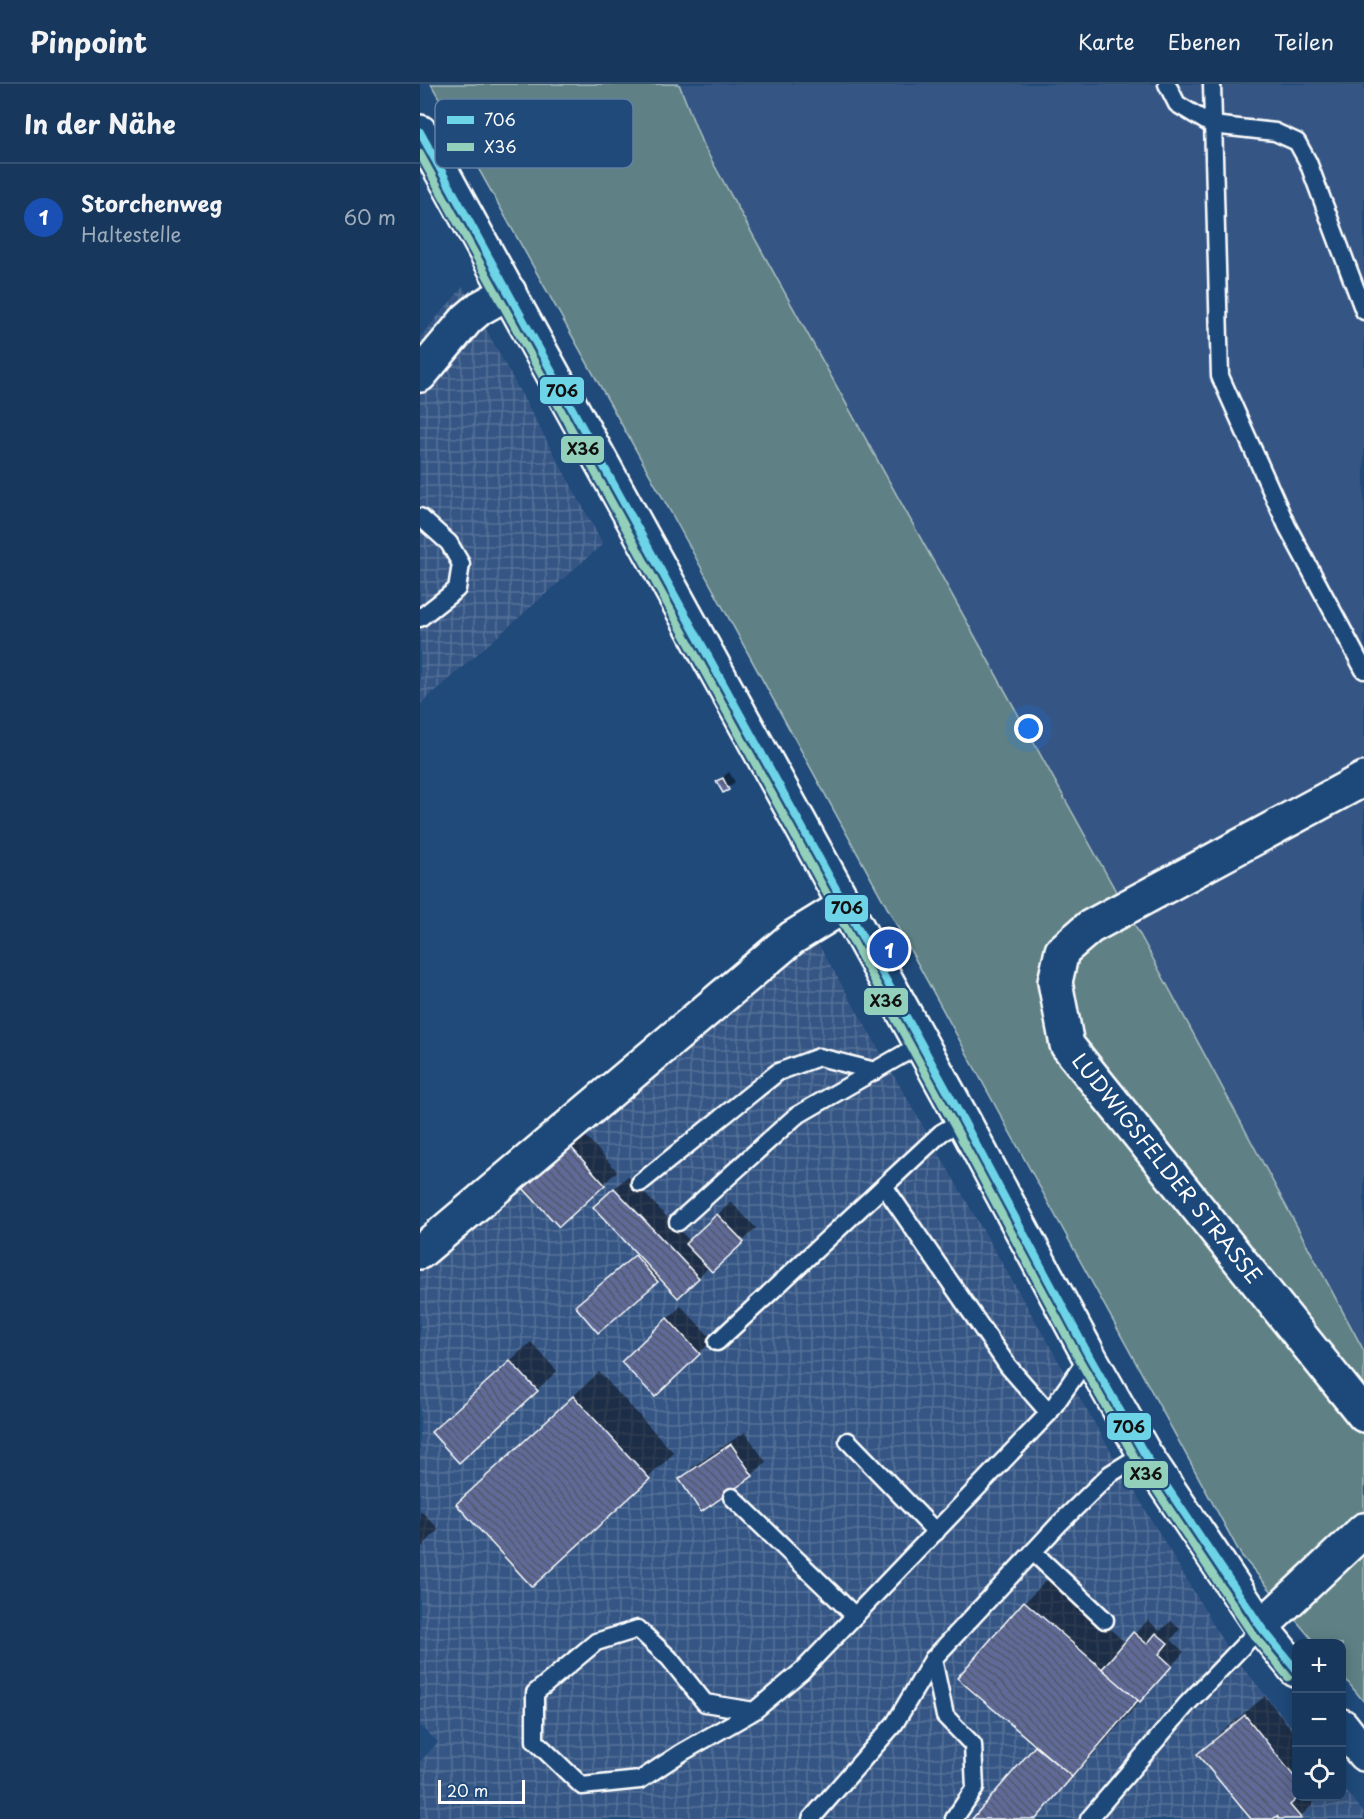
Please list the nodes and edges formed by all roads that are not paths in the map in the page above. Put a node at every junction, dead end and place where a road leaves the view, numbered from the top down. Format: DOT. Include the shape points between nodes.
graph roads {
  1 [pos="1167,84"];
  2 [pos="1212,84"];
  3 [pos="1212,125"];
  4 [pos="420,132"];
  5 [pos="435,159"];
  6 [pos="440,168"];
  7 [pos="509,292"];
  8 [pos="1364,311"];
  9 [pos="420,375"];
  10 [pos="420,518"];
  11 [pos="420,618"];
  12 [pos="1364,670"];
  13 [pos="1364,779"];
  14 [pos="844,906"];
  15 [pos="921,1044"];
  16 [pos="875,1071"];
  17 [pos="963,1120"];
  18 [pos="640,1183"];
  19 [pos="884,1186"];
  20 [pos="678,1222"];
  21 [pos="420,1252"];
  22 [pos="717,1342"];
  23 [pos="1089,1356"];
  24 [pos="1049,1413"];
  25 [pos="1364,1415"];
  26 [pos="848,1441"];
  27 [pos="1144,1453"];
  28 [pos="732,1497"];
  29 [pos="1364,1530"];
  30 [pos="936,1532"];
  31 [pos="1033,1552"];
  32 [pos="855,1616"];
  33 [pos="1105,1620"];
  34 [pos="1261,1627"];
  35 [pos="933,1659"];
  36 [pos="1292,1665"];
  37 [pos="754,1711"];
  38 [pos="1346,1732"];
  39 [pos="1364,1754"];
  40 [pos="811,1819"];
  41 [pos="954,1819"];
  42 [pos="1089,1819"];
  1 -- 3 [label="lane" via="1177,104"];
  2 -- 3 [label="lane"];
  3 -- 8 [label="lane" via="1275,132 1297,142"];
  3 -- 12 [label="lane" via="1220,376 1287,526"];
  4 -- 5 [label="street"];
  6 -- 7 [label="street"];
  7 -- 9 [label="street" via="467,319"];
  7 -- 14 [label="street"];
  10 -- 11 [label="lane" via="449,543 461,564 457,589"];
  13 -- 25 [label="street, LUDWIGSFELDER STRASSE" via="1090,927 1062,951 1055,982 1067,1045"];
  14 -- 15 [label="street"];
  14 -- 21 [label="street" via="792,938"];
  15 -- 16 [label="lane"];
  15 -- 17 [label="street"];
  16 -- 18 [label="lane" via="819,1057 778,1072"];
  16 -- 20 [label="lane" via="796,1116"];
  17 -- 19 [label="lane" via="941,1133"];
  17 -- 23 [label="street"];
  19 -- 22 [label="lane"];
  19 -- 24 [label="lane" via="1008,1366"];
  23 -- 24 [label="lane"];
  23 -- 27 [label="street"];
  24 -- 30 [label="lane"];
  26 -- 30 [label="lane"];
  27 -- 31 [label="lane" via="1110,1474"];
  27 -- 34 [label="street"];
  28 -- 32 [label="lane"];
  29 -- 34 [label="street"];
  30 -- 32 [label="lane"];
  31 -- 33 [label="lane"];
  31 -- 35 [label="lane"];
  32 -- 37 [label="lane" via="802,1671"];
  34 -- 36 [label="street"];
  34 -- 42 [label="lane" via="1187,1704"];
  35 -- 40 [label="lane" via="896,1723"];
  35 -- 41 [label="lane" via="945,1716 973,1745 975,1788"];
  37 -- 37 [label="lane" via="705,1703 669,1658 638,1629 596,1642 536,1693 535,1740 582,1786 640,1780"];
  38 -- 39 [label="street"];
}
